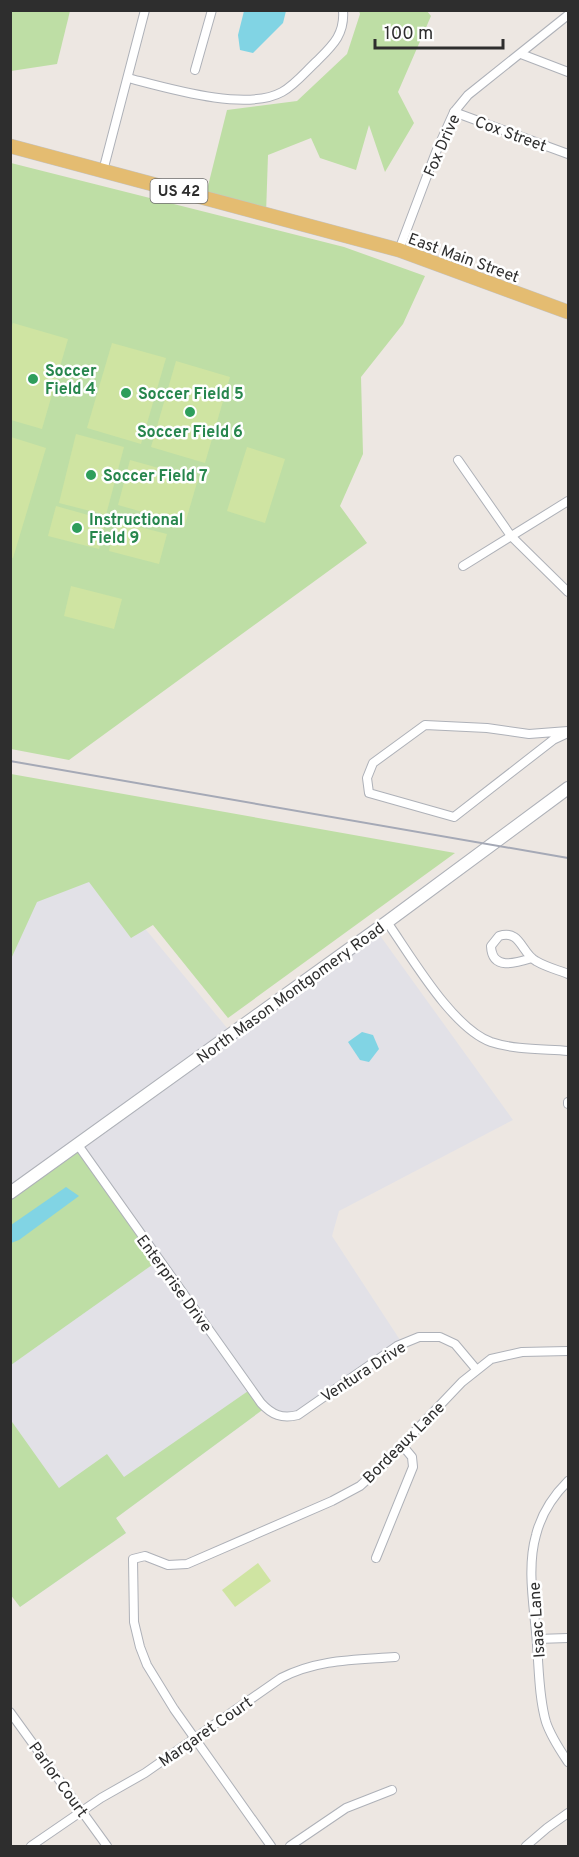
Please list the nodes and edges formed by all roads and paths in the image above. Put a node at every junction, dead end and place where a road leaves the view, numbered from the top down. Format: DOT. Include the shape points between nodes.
graph roads {
  1 [pos="145,10"];
  2 [pos="212,10"];
  3 [pos="343,10"];
  4 [pos="568,15"];
  5 [pos="521,54"];
  6 [pos="195,70"];
  7 [pos="568,72"];
  8 [pos="128,78"];
  9 [pos="454,112"];
  10 [pos="10,146"];
  11 [pos="568,154"];
  12 [pos="103,171"];
  13 [pos="399,250"];
  14 [pos="568,310"];
  15 [pos="458,460"];
  16 [pos="568,501"];
  17 [pos="511,536"];
  18 [pos="463,566"];
  19 [pos="568,592"];
  20 [pos="568,732"];
  21 [pos="568,788"];
  22 [pos="387,922"];
  23 [pos="532,958"];
  24 [pos="568,974"];
  25 [pos="568,1051"];
  26 [pos="78,1145"];
  27 [pos="10,1193"];
  28 [pos="568,1351"];
  29 [pos="476,1369"];
  30 [pos="277,1416"];
  31 [pos="402,1445"];
  32 [pos="568,1481"];
  33 [pos="376,1558"];
  34 [pos="568,1638"];
  35 [pos="537,1639"];
  36 [pos="395,1657"];
  37 [pos="10,1712"];
  38 [pos="194,1738"];
  39 [pos="568,1762"];
  40 [pos="393,1790"];
  41 [pos="81,1811"];
  42 [pos="568,1813"];
  43 [pos="31,1846"];
  44 [pos="107,1846"];
  45 [pos="272,1846"];
  46 [pos="290,1846"];
  47 [pos="526,1846"];
  1 -- 8 [label="street"];
  2 -- 6 [label="street"];
  3 -- 8 [label="street" via="337,41 275,95 206,97"];
  4 -- 5 [label="street, Fox Drive"];
  5 -- 7 [label="street"];
  5 -- 9 [label="street, Fox Drive" via="468,95"];
  8 -- 12 [label="street"];
  9 -- 11 [label="street, Cox Street"];
  9 -- 13 [label="street, Fox Drive"];
  10 -- 12 [label="main road, US 42"];
  12 -- 13 [label="main road, East Main Street / US 42"];
  13 -- 14 [label="main road, East Main Street / US 42"];
  15 -- 17 [label="street"];
  16 -- 17 [label="street"];
  17 -- 18 [label="street"];
  17 -- 19 [label="street"];
  20 -- 20 [label="street" via="529,734 425,725 373,763 367,778 369,793 454,817"];
  21 -- 22 [label="main road, North Mason Montgomery Road"];
  22 -- 25 [label="street" via="457,1019 476,1035 499,1044"];
  22 -- 26 [label="main road, North Mason Montgomery Road"];
  23 -- 23 [label="street" via="511,964 499,962 491,946 499,936 511,935"];
  23 -- 24 [label="street"];
  26 -- 27 [label="main road, North Mason Montgomery Road"];
  26 -- 30 [label="street, Enterprise Drive" via="261,1403"];
  28 -- 29 [label="street, Bordeaux Lane" via="509,1354"];
  29 -- 30 [label="street, Ventura Drive" via="455,1344 440,1337 419,1337 397,1346 298,1415"];
  29 -- 31 [label="street, Bordeaux Lane"];
  31 -- 33 [label="street" via="412,1457 413,1467"];
  31 -- 38 [label="street, Bordeaux Lane" via="365,1482 349,1492 204,1557 187,1564 168,1565 145,1556 133,1559 134,1622 140,1647 156,1682"];
  32 -- 35 [label="street, Isaac Lane" via="547,1508 534,1542"];
  34 -- 35 [label="street"];
  35 -- 39 [label="street, Isaac Lane" via="545,1719"];
  36 -- 38 [label="street, Margaret Court" via="298,1669"];
  37 -- 41 [label="street, Parlor Court"];
  38 -- 41 [label="street, Margaret Court" via="135,1780"];
  38 -- 45 [label="street"];
  40 -- 46 [label="street" via="346,1808"];
  41 -- 43 [label="street, Margaret Court"];
  41 -- 44 [label="street, Parlor Court"];
  42 -- 47 [label="street"];
}
